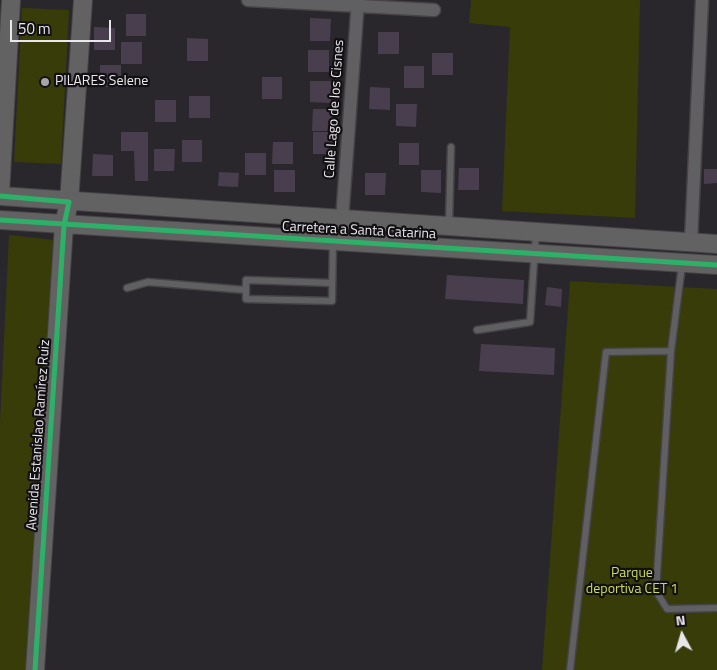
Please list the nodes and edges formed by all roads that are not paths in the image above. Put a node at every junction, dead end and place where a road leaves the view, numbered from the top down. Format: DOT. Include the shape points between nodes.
graph roads {
  1 [pos="11,0"];
  2 [pos="83,0"];
  3 [pos="248,0"];
  4 [pos="702,0"];
  5 [pos="358,3"];
  6 [pos="434,10"];
  7 [pos="451,147"];
  8 [pos="0,195"];
  9 [pos="69,202"];
  10 [pos="0,220"];
  11 [pos="342,220"];
  12 [pos="64,225"];
  13 [pos="449,226"];
  14 [pos="536,230"];
  15 [pos="334,240"];
  16 [pos="691,242"];
  17 [pos="717,244"];
  18 [pos="535,253"];
  19 [pos="682,262"];
  20 [pos="717,264"];
  21 [pos="332,282"];
  22 [pos="127,288"];
  23 [pos="246,290"];
  24 [pos="477,330"];
  25 [pos="671,351"];
  26 [pos="717,608"];
  27 [pos="35,670"];
  28 [pos="570,670"];
  1 -- 8 [label="main road"];
  2 -- 9 [label="main road, Avenida Estanislao Ramírez Ruiz"];
  3 -- 5 [label="street"];
  4 -- 16 [label="street"];
  5 -- 6 [label="street"];
  5 -- 11 [label="street, Calle Lago de los Cisnes"];
  7 -- 13 [label="lane"];
  8 -- 9 [label="main road, Carretera a Santa Catarina"];
  9 -- 11 [label="main road, Carretera a Santa Catarina"];
  9 -- 12 [label="main road, Avenida Estanislao Ramírez Ruiz"];
  10 -- 12 [label="main road, Carretera a Santa Catarina"];
  11 -- 13 [label="main road, Carretera a Santa Catarina"];
  12 -- 15 [label="main road, Carretera a Santa Catarina"];
  12 -- 27 [label="main road, Avenida Estanislao Ramírez Ruiz"];
  13 -- 14 [label="main road, Carretera a Santa Catarina"];
  14 -- 16 [label="main road, Carretera a Santa Catarina"];
  14 -- 18 [label="lane"];
  15 -- 18 [label="main road, Carretera a Santa Catarina"];
  15 -- 21 [label="lane"];
  16 -- 17 [label="main road, Carretera a Santa Catarina"];
  18 -- 19 [label="main road, Carretera a Santa Catarina"];
  18 -- 24 [label="lane" via="530,322"];
  19 -- 20 [label="main road, Carretera a Santa Catarina"];
  19 -- 25 [label="lane"];
  21 -- 23 [label="lane" via="246,280"];
  21 -- 23 [label="lane" via="332,301 246,299"];
  22 -- 23 [label="lane" via="148,282"];
  25 -- 26 [label="lane" via="656,591 667,609"];
  25 -- 28 [label="lane" via="606,352"];
}
